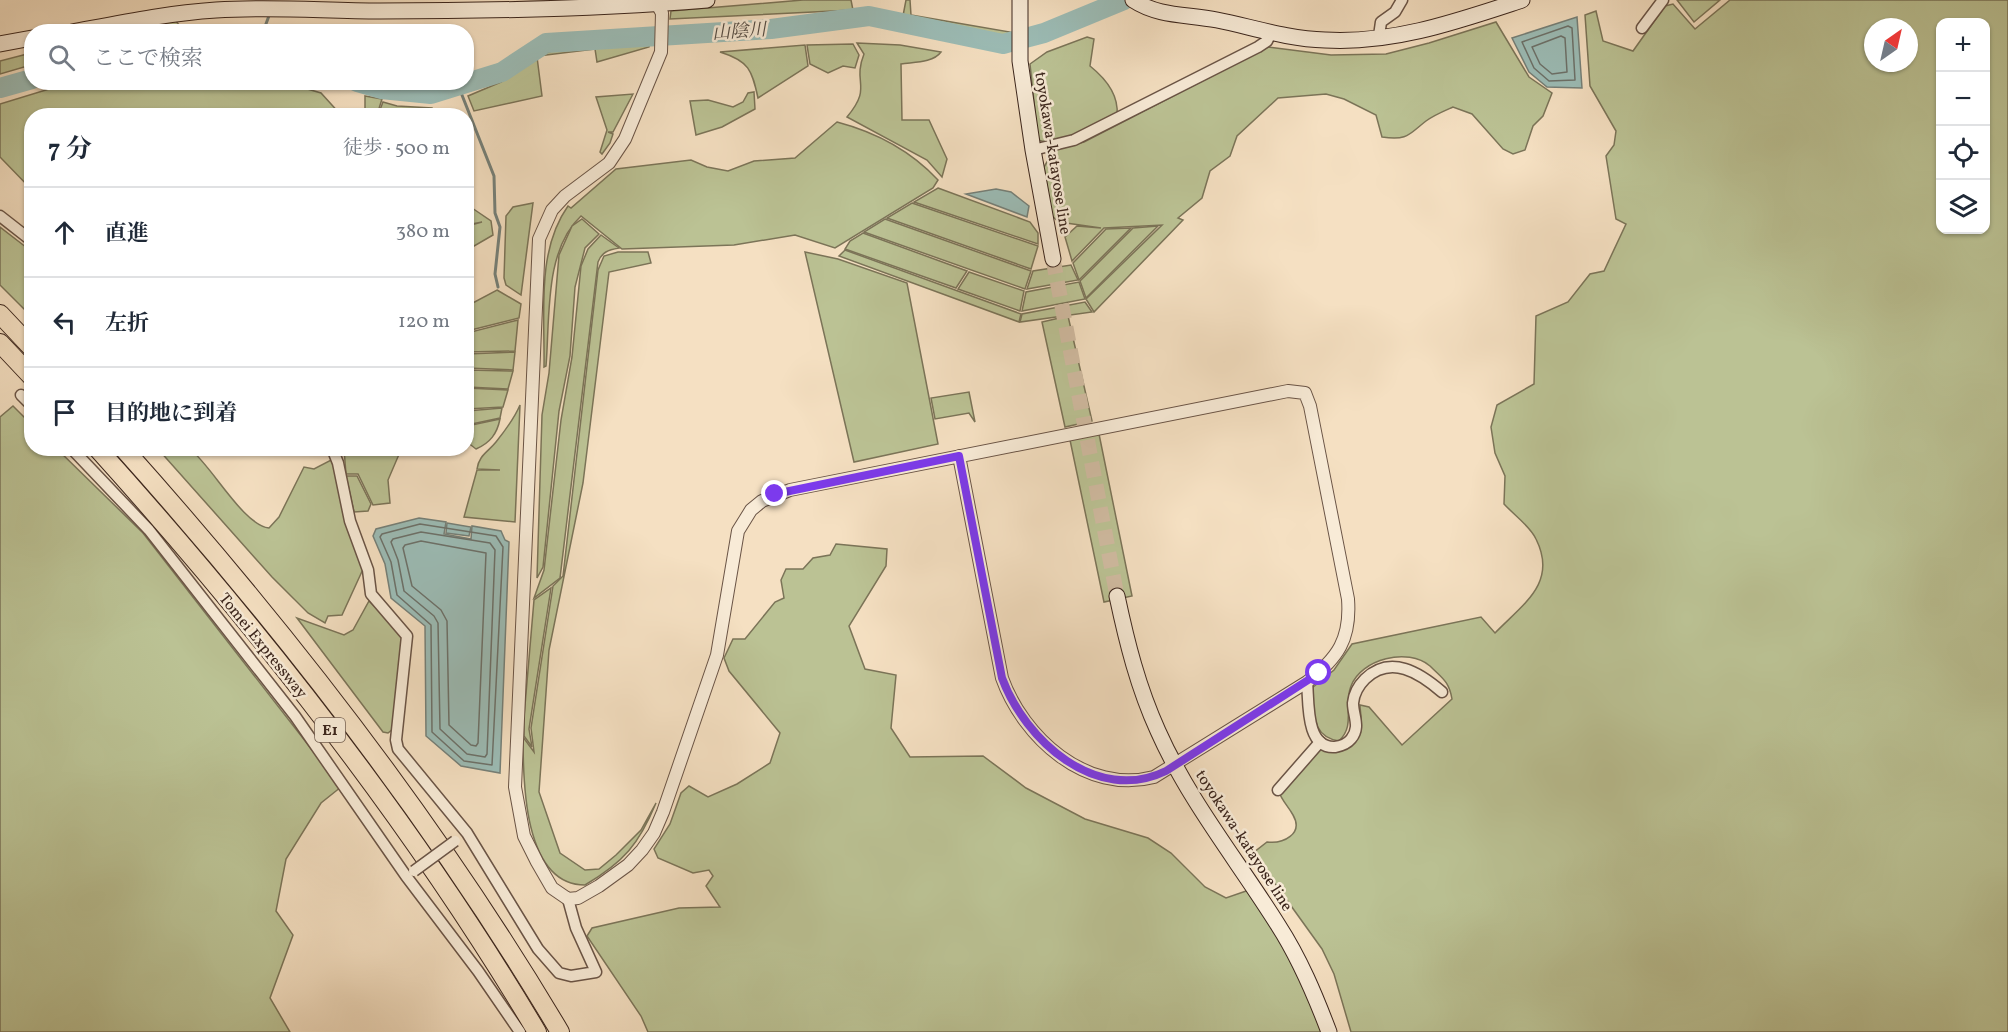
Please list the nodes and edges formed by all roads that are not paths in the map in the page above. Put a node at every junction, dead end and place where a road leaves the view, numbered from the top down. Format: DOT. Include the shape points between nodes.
graph roads {
  1 [pos="707,0"];
  2 [pos="1020,0"];
  3 [pos="1133,0"];
  4 [pos="1402,0"];
  5 [pos="1522,0"];
  6 [pos="1663,0"];
  7 [pos="269,4"];
  8 [pos="659,9"];
  9 [pos="119,24"];
  10 [pos="1642,28"];
  11 [pos="1271,33"];
  12 [pos="1379,36"];
  13 [pos="24,40"];
  14 [pos="0,44"];
  15 [pos="1032,150"];
  16 [pos="0,216"];
  17 [pos="24,235"];
  18 [pos="1053,259"];
  19 [pos="0,314"];
  20 [pos="24,340"];
  21 [pos="0,343"];
  22 [pos="24,368"];
  23 [pos="21,395"];
  24 [pos="24,398"];
  25 [pos="79,456"];
  26 [pos="104,456"];
  27 [pos="130,456"];
  28 [pos="335,456"];
  29 [pos="959,456"];
  30 [pos="1118,596"];
  31 [pos="1307,682"];
  32 [pos="1442,692"];
  33 [pos="1320,742"];
  34 [pos="1177,765"];
  35 [pos="1278,790"];
  36 [pos="467,833"];
  37 [pos="410,873"];
  38 [pos="568,899"];
  39 [pos="520,1032"];
  40 [pos="537,1032"];
  41 [pos="560,1032"];
  42 [pos="1329,1032"];
  1 -- 8 [label="main road"];
  2 -- 15 [label="main road, toyokawa-katayose line" via="1020,61"];
  3 -- 11 [label="main road" via="1147,9"];
  4 -- 12 [label="street" via="1382,22"];
  5 -- 12 [label="main road" via="1420,32"];
  6 -- 10 [label="street"];
  7 -- 8 [label="main road" via="307,11"];
  7 -- 9 [label="main road"];
  8 -- 38 [label="street" via="662,45 629,129 609,163 552,210 539,239 515,786 520,819 532,854 552,888"];
  11 -- 12 [label="main road" via="1325,40"];
  11 -- 15 [label="street" via="1258,47 1083,135"];
  13 -- 14 [label="main road"];
  15 -- 18 [label="main road, toyokawa-katayose line"];
  16 -- 17 [label="street"];
  19 -- 20 [label="highway"];
  21 -- 22 [label="highway"];
  23 -- 24 [label="street"];
  25 -- 37 [label="street" via="148,530 295,716"];
  26 -- 40 [label="highway, Tomei Expressway / E1" via="233,605 310,703 455,903"];
  27 -- 41 [label="highway, Tomei Expressway / E1" via="327,692 476,901"];
  28 -- 36 [label="street" via="350,521 368,570 371,594 407,636 398,749"];
  29 -- 31 [label="street" via="1288,391 1305,393 1349,619 1337,654"];
  29 -- 34 [label="street" via="1002,678 1026,724 1064,759 1110,779 1139,781"];
  29 -- 38 [label="street" via="790,490 775,494 752,510 738,531 717,655 654,832 628,865 578,898"];
  30 -- 34 [label="main road, toyokawa-katayose line" via="1131,661 1144,700"];
  31 -- 33 [label="street" via="1313,734"];
  31 -- 34 [label="street"];
  32 -- 33 [label="street" via="1416,672 1385,667 1358,686 1353,702 1357,725 1352,738 1342,746"];
  33 -- 35 [label="street"];
  34 -- 42 [label="main road, toyokawa-katayose line" via="1203,812 1280,926 1309,981"];
  36 -- 37 [label="street, bridge"];
  36 -- 38 [label="street" via="538,949 559,973 571,976 596,972"];
  37 -- 39 [label="street"];
}
